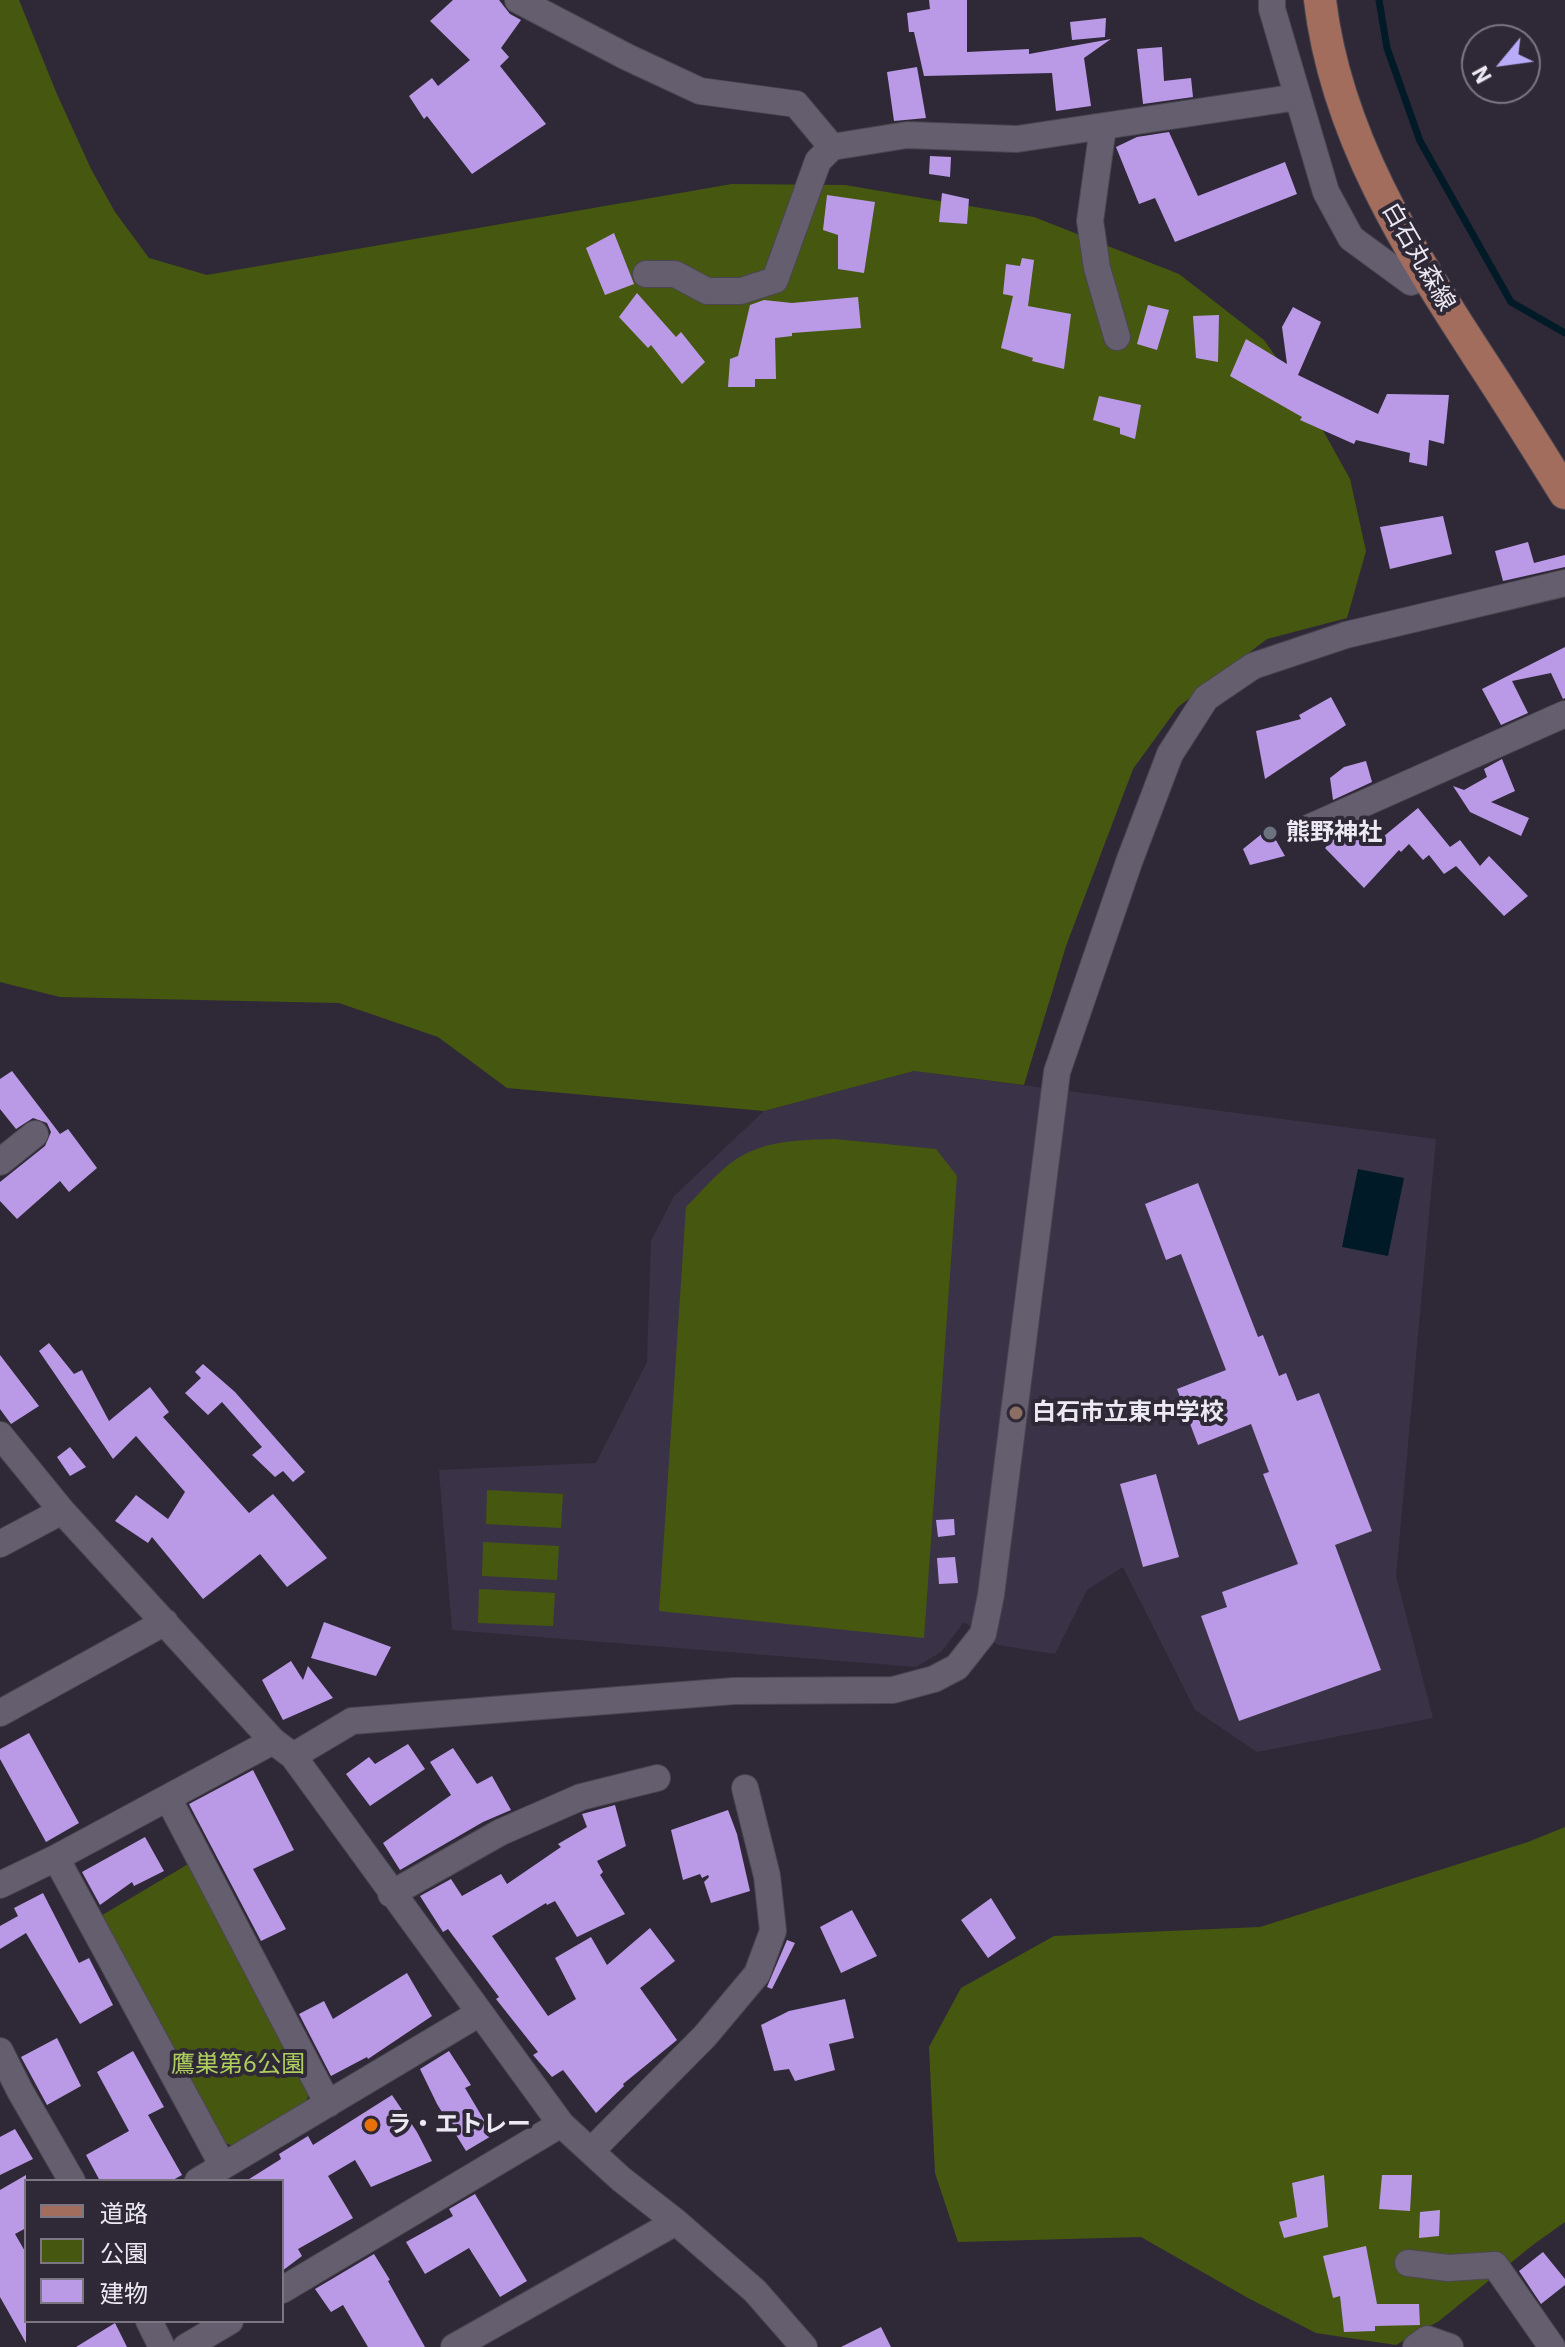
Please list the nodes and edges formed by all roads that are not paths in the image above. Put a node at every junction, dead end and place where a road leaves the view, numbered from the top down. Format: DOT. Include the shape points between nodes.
graph roads {
  1 [pos="518,0"];
  2 [pos="1272,0"];
  3 [pos="1320,0"];
  4 [pos="1298,97"];
  5 [pos="1103,127"];
  6 [pos="832,147"];
  7 [pos="646,274"];
  8 [pos="1426,275"];
  9 [pos="1117,337"];
  10 [pos="1565,493"];
  11 [pos="1565,583"];
  12 [pos="1565,714"];
  13 [pos="1304,830"];
  14 [pos="35,1134"];
  15 [pos="0,1162"];
  16 [pos="0,1435"];
  17 [pos="62,1511"];
  18 [pos="0,1544"];
  19 [pos="165,1622"];
  20 [pos="0,1713"];
  21 [pos="283,1748"];
  22 [pos="657,1778"];
  23 [pos="745,1788"];
  24 [pos="168,1798"];
  25 [pos="56,1858"];
  26 [pos="0,1885"];
  27 [pos="391,1894"];
  28 [pos="478,2014"];
  29 [pos="0,2051"];
  30 [pos="10,2098"];
  31 [pos="328,2104"];
  32 [pos="561,2124"];
  33 [pos="591,2151"];
  34 [pos="223,2166"];
  35 [pos="71,2179"];
  36 [pos="201,2179"];
  37 [pos="676,2222"];
  38 [pos="1408,2263"];
  39 [pos="284,2289"];
  40 [pos="150,2323"];
  41 [pos="227,2323"];
  42 [pos="162,2347"];
  43 [pos="186,2347"];
  44 [pos="454,2347"];
  45 [pos="804,2347"];
  46 [pos="1416,2347"];
  47 [pos="1450,2347"];
  48 [pos="1552,2347"];
  1 -- 6 [label="street" via="700,91 796,104"];
  2 -- 4 [label="street"];
  3 -- 8 [label="main road, 白石丸森線" via="1350,124"];
  4 -- 5 [label="street"];
  4 -- 8 [label="street" via="1326,192 1351,238 1411,282"];
  5 -- 6 [label="street" via="1017,139 907,135"];
  5 -- 9 [label="street" via="1090,221"];
  6 -- 7 [label="street" via="818,161 775,280 741,291 707,291 675,274"];
  8 -- 10 [label="main road, 白石丸森線"];
  11 -- 21 [label="street" via="1346,635 1253,666 1206,698 1170,754 1057,1072 991,1595 983,1634 957,1667 893,1690 734,1691 352,1721"];
  12 -- 13 [label="street"];
  14 -- 15 [label="street"];
  16 -- 17 [label="street"];
  17 -- 18 [label="street"];
  17 -- 19 [label="street"];
  19 -- 20 [label="street"];
  19 -- 21 [label="street"];
  21 -- 24 [label="street"];
  21 -- 27 [label="street"];
  22 -- 27 [label="street" via="581,1797 501,1832"];
  23 -- 33 [label="street" via="767,1876 773,1931 757,1974 705,2036"];
  24 -- 25 [label="street"];
  24 -- 31 [label="street"];
  25 -- 26 [label="street"];
  25 -- 34 [label="street"];
  27 -- 28 [label="street"];
  28 -- 31 [label="street"];
  28 -- 32 [label="street"];
  29 -- 30 [label="street"];
  30 -- 35 [label="street"];
  31 -- 34 [label="street"];
  32 -- 33 [label="street"];
  32 -- 39 [label="street"];
  33 -- 37 [label="street"];
  34 -- 36 [label="street"];
  37 -- 44 [label="street"];
  37 -- 45 [label="street" via="755,2291"];
  38 -- 48 [label="street" via="1448,2268 1495,2265"];
  40 -- 42 [label="street"];
  41 -- 43 [label="street"];
  46 -- 47 [label="street" via="1427,2339"];
}
